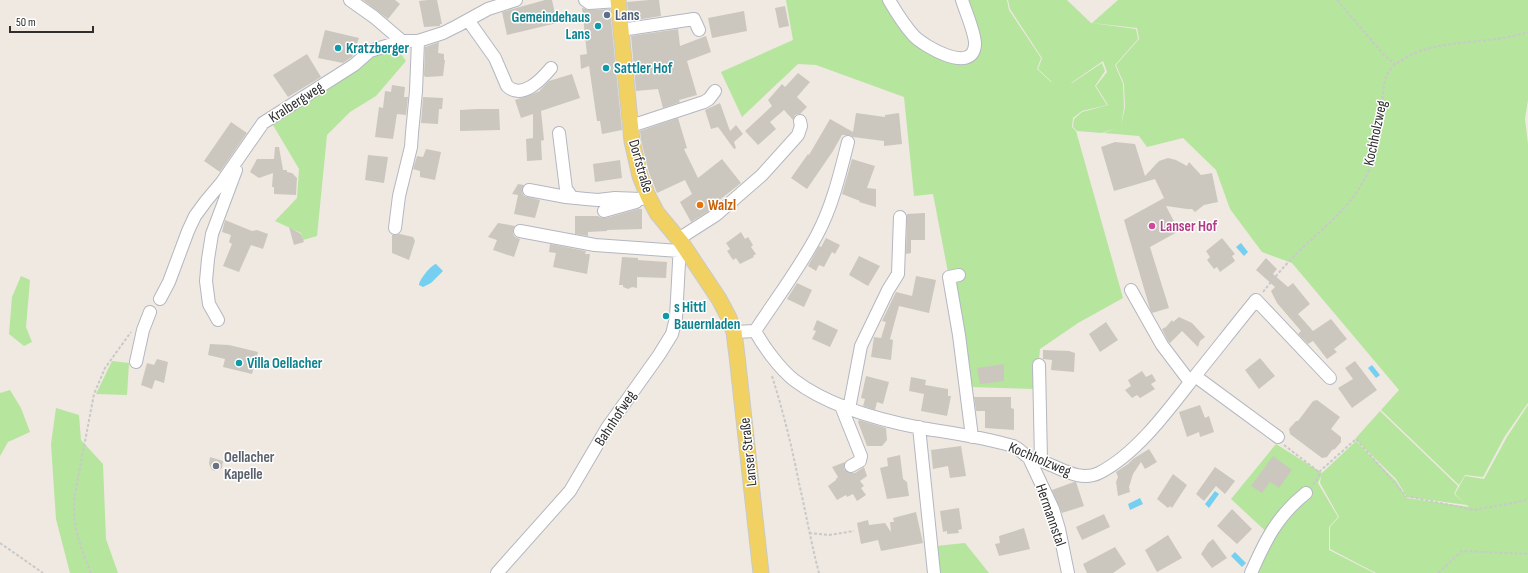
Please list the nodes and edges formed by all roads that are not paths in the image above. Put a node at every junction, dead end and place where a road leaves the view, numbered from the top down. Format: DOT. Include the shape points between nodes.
graph roads {
  1 [pos="350,0"];
  2 [pos="516,0"];
  3 [pos="585,0"];
  4 [pos="889,0"];
  5 [pos="962,0"];
  6 [pos="618,1"];
  7 [pos="468,20"];
  8 [pos="621,30"];
  9 [pos="699,30"];
  10 [pos="402,41"];
  11 [pos="418,41"];
  12 [pos="551,68"];
  13 [pos="714,91"];
  14 [pos="800,121"];
  15 [pos="630,126"];
  16 [pos="559,133"];
  17 [pos="848,142"];
  18 [pos="242,152"];
  19 [pos="529,190"];
  20 [pos="572,197"];
  21 [pos="645,198"];
  22 [pos="604,211"];
  23 [pos="900,217"];
  24 [pos="395,228"];
  25 [pos="520,231"];
  26 [pos="680,250"];
  27 [pos="620,252"];
  28 [pos="959,275"];
  29 [pos="1131,290"];
  30 [pos="160,299"];
  31 [pos="150,312"];
  32 [pos="218,320"];
  33 [pos="755,331"];
  34 [pos="734,332"];
  35 [pos="136,362"];
  36 [pos="1040,365"];
  37 [pos="1330,378"];
  38 [pos="1193,379"];
  39 [pos="845,408"];
  40 [pos="919,427"];
  41 [pos="972,437"];
  42 [pos="1278,437"];
  43 [pos="1029,458"];
  44 [pos="1041,461"];
  45 [pos="851,466"];
  46 [pos="1306,493"];
  47 [pos="497,573"];
  48 [pos="761,573"];
  49 [pos="934,573"];
  50 [pos="1068,573"];
  51 [pos="1251,573"];
  1 -- 10 [label="street"];
  2 -- 7 [label="street, Kralbergweg" via="494,6"];
  3 -- 6 [label="street" via="590,3"];
  4 -- 5 [label="street" via="915,37 945,56 958,58 969,55 975,46 974,35"];
  6 -- 8 [label="main road, Dorfstraße"];
  7 -- 11 [label="street, Kralbergweg" via="443,33"];
  7 -- 12 [label="street" via="495,58 510,88 520,91 533,86 542,80"];
  8 -- 9 [label="street" via="694,19"];
  8 -- 15 [label="main road, Dorfstraße"];
  10 -- 11 [label="street, Kralbergweg"];
  10 -- 18 [label="street, Kralbergweg" via="370,51 354,65 263,123"];
  11 -- 24 [label="street" via="412,133"];
  13 -- 15 [label="street" via="709,100"];
  14 -- 26 [label="street" via="798,135 762,175 716,215 683,236"];
  15 -- 21 [label="main road, Dorfstraße"];
  16 -- 20 [label="street" via="566,189"];
  17 -- 33 [label="street" via="836,187 818,234"];
  18 -- 30 [label="street, Kralbergweg" via="195,216"];
  18 -- 32 [label="street" via="212,234 208,259 206,281 210,304"];
  19 -- 20 [label="street"];
  20 -- 21 [label="street" via="598,200"];
  21 -- 22 [label="street"];
  21 -- 26 [label="main road, Dorfstraße"];
  23 -- 39 [label="street" via="898,274 861,346"];
  25 -- 26 [label="street" via="595,244"];
  26 -- 27 [label="street"];
  26 -- 34 [label="main road, Dorfstraße" via="719,299"];
  26 -- 47 [label="street, Bahnhofweg" via="676,323 668,341 618,412 570,491"];
  28 -- 41 [label="street" via="949,277"];
  29 -- 38 [label="street" via="1162,345"];
  31 -- 35 [label="street"];
  33 -- 34 [label="street"];
  33 -- 39 [label="street, Kochholzweg" via="764,348 793,379"];
  34 -- 48 [label="main road, Lanser Straße"];
  36 -- 44 [label="street"];
  37 -- 38 [label="street, Kochholzweg" via="1256,300"];
  38 -- 42 [label="street"];
  38 -- 44 [label="street, Kochholzweg" via="1150,431 1120,460 1098,474 1090,476 1063,472"];
  39 -- 40 [label="street, Kochholzweg"];
  39 -- 45 [label="street" via="861,456 860,461"];
  40 -- 41 [label="street, Kochholzweg"];
  40 -- 49 [label="street"];
  41 -- 43 [label="street, Kochholzweg" via="1015,447"];
  43 -- 44 [label="street, Kochholzweg"];
  43 -- 50 [label="street, Hermannstal" via="1057,522"];
  46 -- 51 [label="street" via="1273,528"];
}
